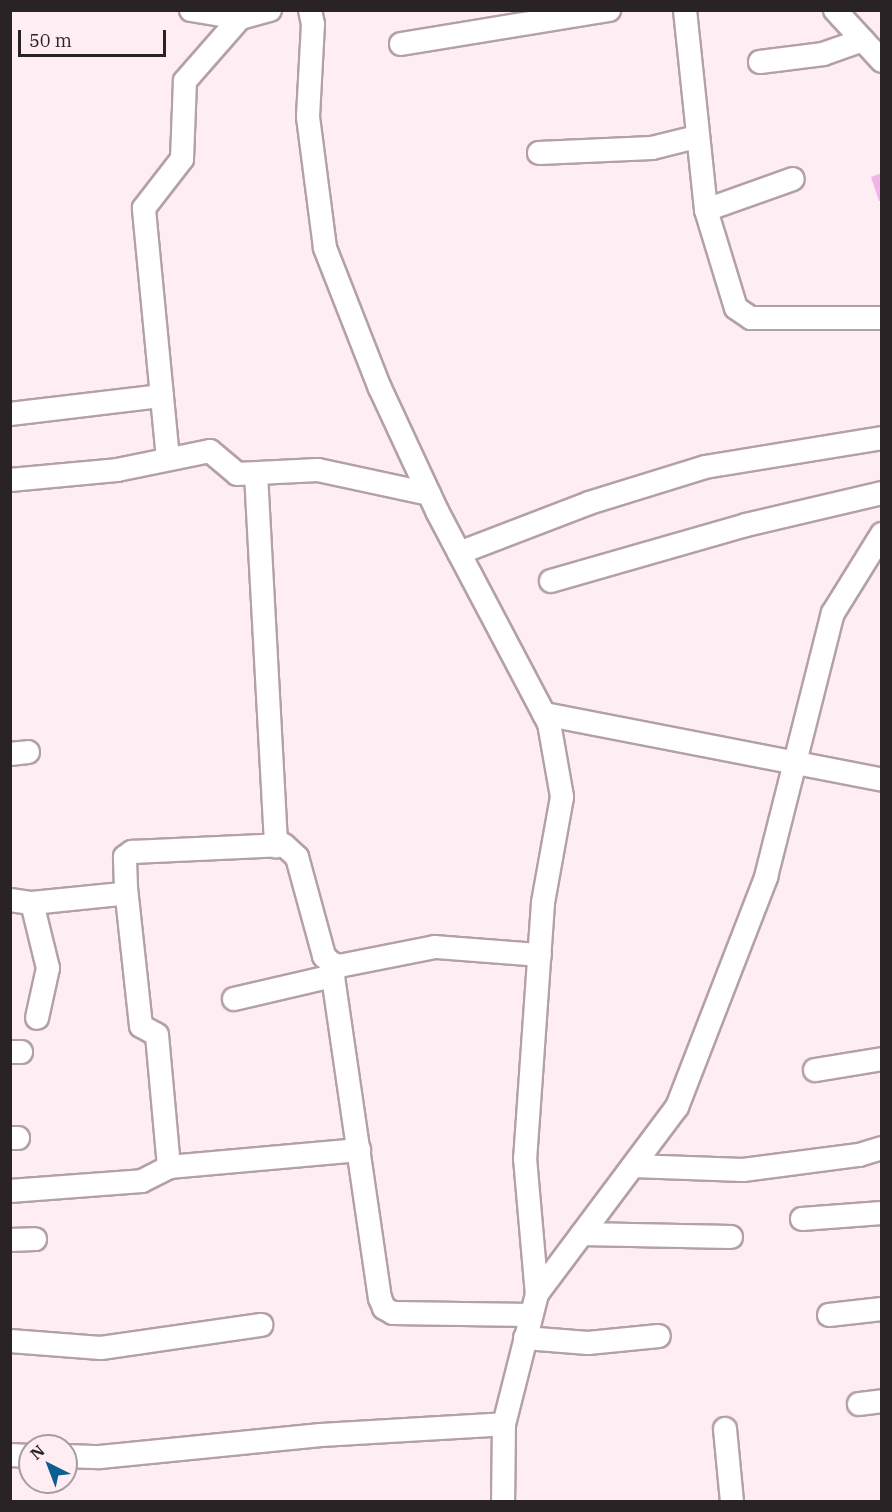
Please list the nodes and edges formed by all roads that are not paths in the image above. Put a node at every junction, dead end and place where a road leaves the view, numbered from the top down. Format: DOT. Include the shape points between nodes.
graph roads {
  1 [pos="191,10"];
  2 [pos="270,10"];
  3 [pos="310,10"];
  4 [pos="609,10"];
  5 [pos="685,10"];
  6 [pos="835,10"];
  7 [pos="240,18"];
  8 [pos="863,40"];
  9 [pos="401,44"];
  10 [pos="882,61"];
  11 [pos="760,63"];
  12 [pos="696,137"];
  13 [pos="539,153"];
  14 [pos="793,179"];
  15 [pos="706,210"];
  16 [pos="882,318"];
  17 [pos="162,396"];
  18 [pos="10,414"];
  19 [pos="882,438"];
  20 [pos="168,459"];
  21 [pos="256,474"];
  22 [pos="10,480"];
  23 [pos="882,493"];
  24 [pos="429,494"];
  25 [pos="882,534"];
  26 [pos="459,553"];
  27 [pos="551,581"];
  28 [pos="544,714"];
  29 [pos="795,762"];
  30 [pos="882,780"];
  31 [pos="276,846"];
  32 [pos="126,888"];
  33 [pos="21,902"];
  34 [pos="540,955"];
  35 [pos="332,969"];
  36 [pos="234,999"];
  37 [pos="37,1018"];
  38 [pos="882,1059"];
  39 [pos="815,1070"];
  40 [pos="882,1148"];
  41 [pos="359,1150"];
  42 [pos="633,1166"];
  43 [pos="169,1167"];
  44 [pos="10,1191"];
  45 [pos="882,1213"];
  46 [pos="802,1219"];
  47 [pos="582,1234"];
  48 [pos="731,1237"];
  49 [pos="35,1239"];
  50 [pos="10,1240"];
  51 [pos="534,1304"];
  52 [pos="882,1309"];
  53 [pos="829,1315"];
  54 [pos="261,1324"];
  55 [pos="659,1335"];
  56 [pos="525,1338"];
  57 [pos="10,1341"];
  58 [pos="504,1424"];
  59 [pos="725,1429"];
  60 [pos="78,1456"];
  61 [pos="503,1502"];
  62 [pos="732,1502"];
  1 -- 7 [label="street"];
  2 -- 7 [label="street"];
  3 -- 24 [label="street" via="313,24 308,117 325,248 380,388"];
  4 -- 9 [label="street"];
  5 -- 12 [label="street"];
  6 -- 8 [label="street"];
  7 -- 17 [label="street" via="185,81 182,159 144,208"];
  8 -- 10 [label="street"];
  8 -- 11 [label="street" via="823,54"];
  12 -- 13 [label="street" via="652,148"];
  12 -- 15 [label="street"];
  14 -- 15 [label="street"];
  15 -- 16 [label="street" via="731,297 743,316 812,321"];
  17 -- 18 [label="street"];
  17 -- 20 [label="street"];
  19 -- 26 [label="street" via="705,467 589,503"];
  20 -- 21 [label="street" via="210,452 237,474"];
  20 -- 22 [label="street" via="117,470"];
  21 -- 24 [label="street" via="318,470"];
  21 -- 31 [label="street"];
  23 -- 27 [label="street" via="746,525"];
  24 -- 26 [label="street"];
  25 -- 29 [label="street" via="833,613"];
  26 -- 28 [label="street"];
  28 -- 29 [label="street"];
  28 -- 34 [label="street" via="562,797 543,903"];
  29 -- 30 [label="street"];
  29 -- 42 [label="street" via="766,877 716,1011 677,1107"];
  31 -- 32 [label="street" via="132,852 125,857"];
  31 -- 35 [label="street" via="292,849 297,857 324,956"];
  32 -- 33 [label="street" via="120,894"];
  32 -- 43 [label="street" via="141,1026 157,1035"];
  33 -- 37 [label="street" via="48,968"];
  34 -- 35 [label="street" via="435,947"];
  34 -- 51 [label="street" via="525,1158"];
  35 -- 36 [label="street"];
  35 -- 41 [label="street"];
  38 -- 39 [label="street"];
  40 -- 42 [label="street" via="859,1155 743,1170"];
  41 -- 43 [label="street"];
  41 -- 51 [label="street" via="384,1308 393,1313"];
  42 -- 47 [label="street"];
  43 -- 44 [label="street" via="142,1181"];
  45 -- 46 [label="street"];
  47 -- 48 [label="street"];
  47 -- 51 [label="street"];
  49 -- 50 [label="street"];
  51 -- 56 [label="street"];
  52 -- 53 [label="street"];
  54 -- 57 [label="street" via="101,1348"];
  55 -- 56 [label="street" via="588,1343"];
  56 -- 58 [label="street"];
  58 -- 60 [label="street"];
  58 -- 61 [label="street"];
  59 -- 62 [label="street"];
}
